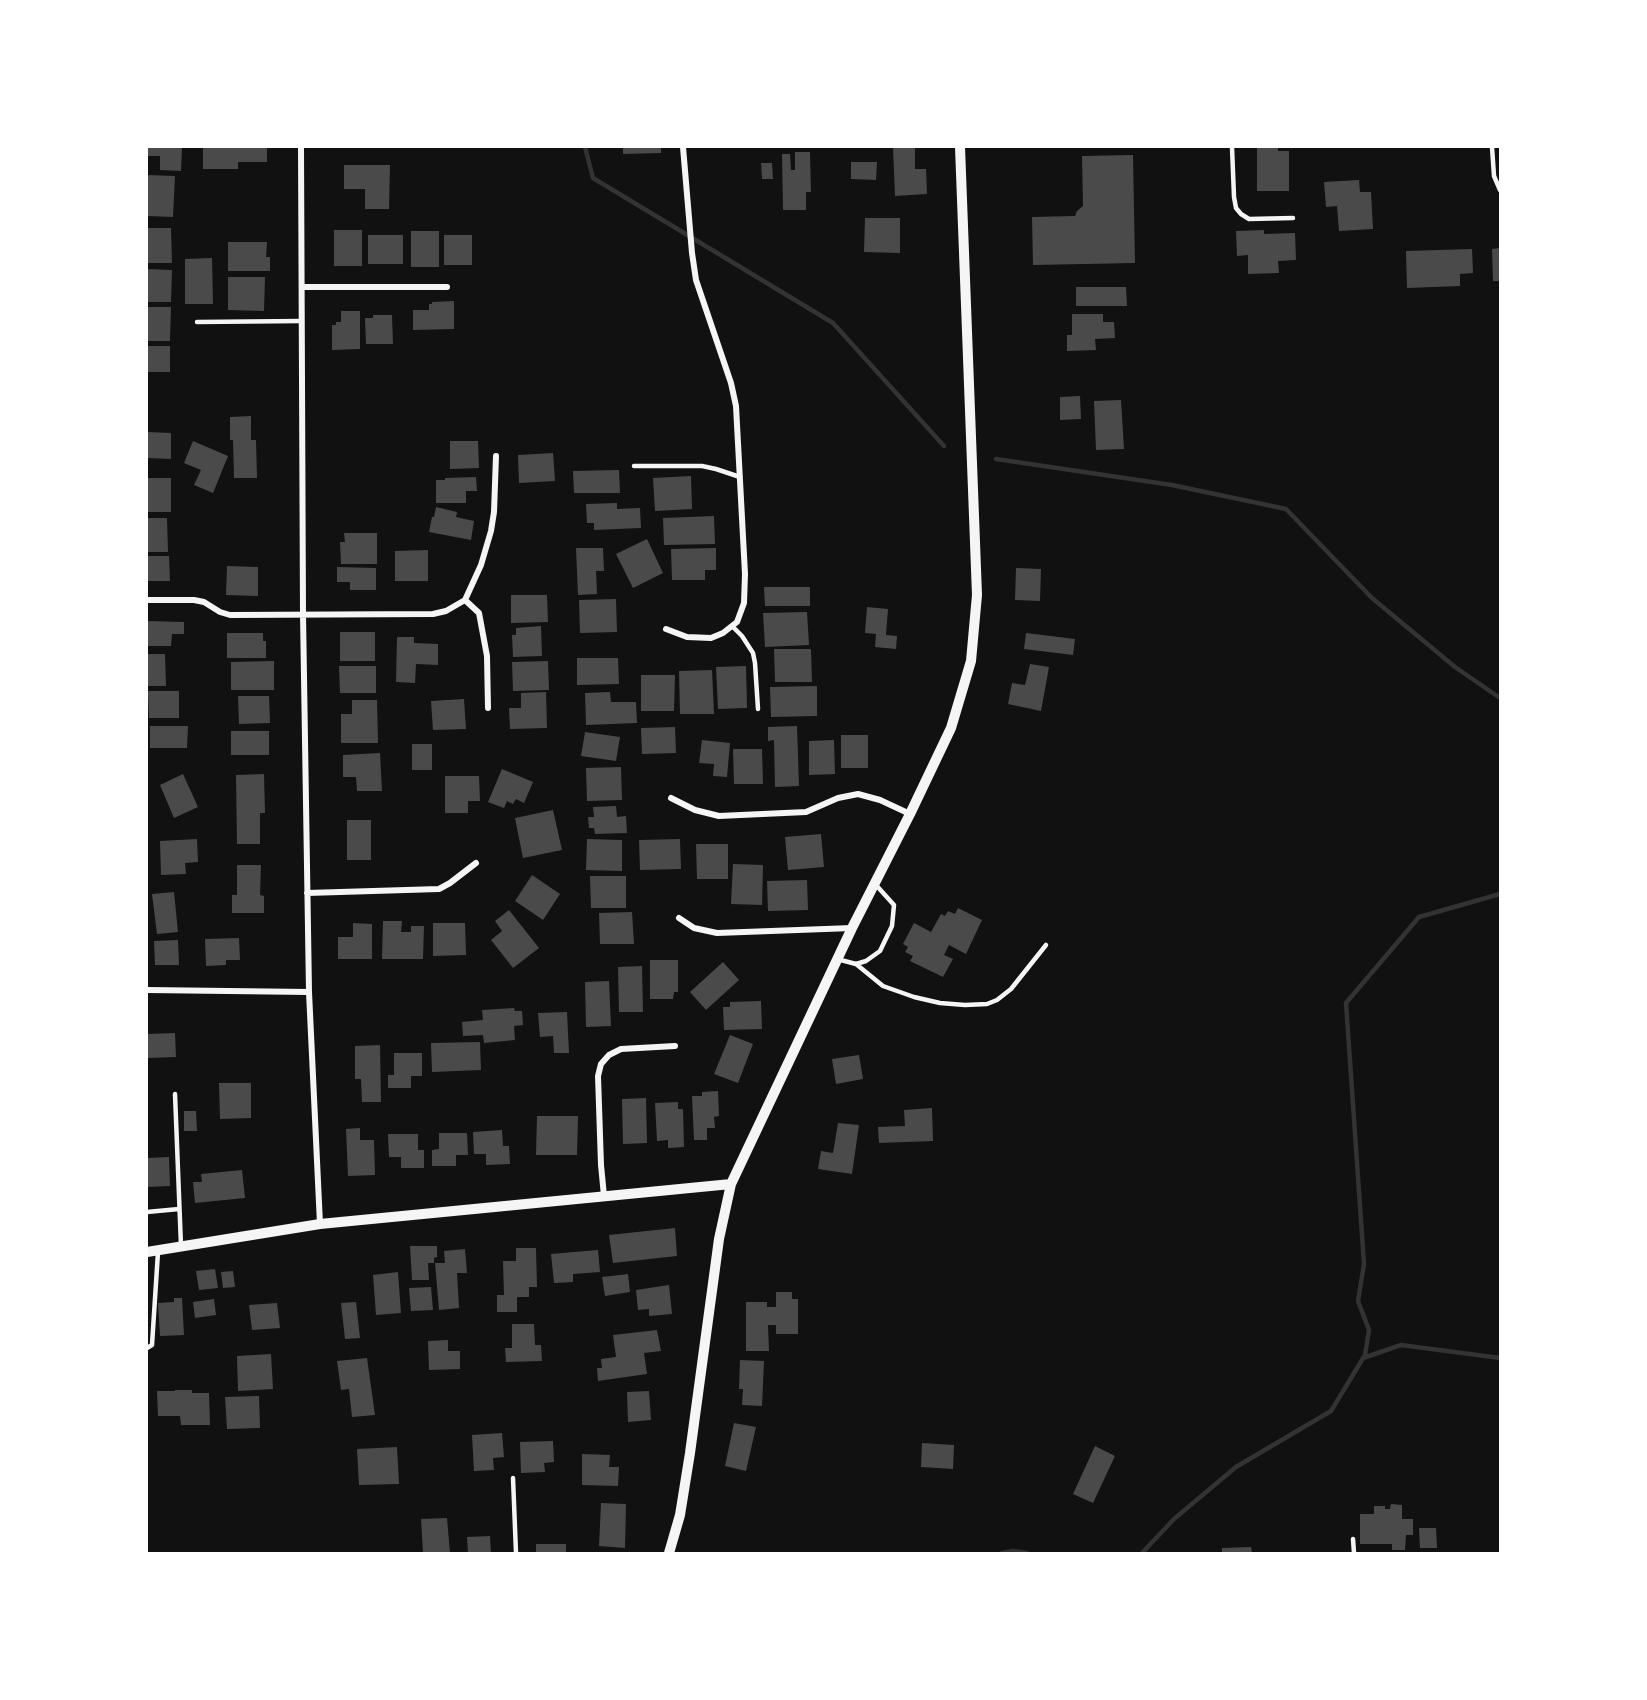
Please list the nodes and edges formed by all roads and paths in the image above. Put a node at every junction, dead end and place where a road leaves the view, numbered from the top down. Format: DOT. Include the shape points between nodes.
graph roads {
  1 [pos="301,147"];
  2 [pos="683,147"];
  3 [pos="960,147"];
  4 [pos="1232,147"];
  5 [pos="1492,147"];
  6 [pos="1500,190"];
  7 [pos="1293,218"];
  8 [pos="447,286"];
  9 [pos="302,287"];
  10 [pos="302,321"];
  11 [pos="197,322"];
  12 [pos="496,456"];
  13 [pos="634,466"];
  14 [pos="740,477"];
  15 [pos="147,600"];
  16 [pos="465,600"];
  17 [pos="303,614"];
  18 [pos="732,626"];
  19 [pos="666,628"];
  20 [pos="488,708"];
  21 [pos="758,709"];
  22 [pos="671,798"];
  23 [pos="910,814"];
  24 [pos="476,863"];
  25 [pos="875,884"];
  26 [pos="307,893"];
  27 [pos="679,918"];
  28 [pos="852,928"];
  29 [pos="1046,945"];
  30 [pos="837,959"];
  31 [pos="856,964"];
  32 [pos="147,990"];
  33 [pos="309,992"];
  34 [pos="675,1046"];
  35 [pos="175,1094"];
  36 [pos="731,1184"];
  37 [pos="604,1196"];
  38 [pos="179,1209"];
  39 [pos="147,1212"];
  40 [pos="320,1224"];
  41 [pos="181,1246"];
  42 [pos="152,1251"];
  43 [pos="147,1348"];
  44 [pos="513,1478"];
  45 [pos="1353,1539"];
  46 [pos="516,1553"];
  47 [pos="669,1553"];
  48 [pos="1354,1553"];
  1 -- 9 [label="street"];
  2 -- 14 [label="street" via="696,280 731,383"];
  3 -- 23 [label="street" via="977,595 971,662 958,706"];
  4 -- 7 [label="lane" via="1234,197 1241,214 1249,219"];
  5 -- 6 [label="lane" via="1494,176"];
  8 -- 9 [label="street"];
  9 -- 10 [label="street"];
  10 -- 11 [label="lane"];
  10 -- 17 [label="street"];
  12 -- 16 [label="street" via="491,531"];
  13 -- 14 [label="lane" via="702,466"];
  14 -- 18 [label="street" via="744,603"];
  15 -- 17 [label="street" via="194,600 230,615"];
  16 -- 17 [label="street" via="433,614"];
  16 -- 20 [label="street" via="479,613 487,656"];
  17 -- 26 [label="street"];
  18 -- 19 [label="street" via="711,638 687,637"];
  18 -- 21 [label="lane" via="753,653"];
  22 -- 23 [label="street" via="719,816 806,812 858,794"];
  23 -- 25 [label="street"];
  24 -- 26 [label="street" via="439,889"];
  25 -- 28 [label="street"];
  25 -- 31 [label="lane" via="894,905 892,926 880,951"];
  26 -- 33 [label="street"];
  27 -- 28 [label="street" via="694,928 717,933"];
  28 -- 30 [label="street"];
  29 -- 31 [label="lane" via="1011,989 987,1004 940,1003 914,997 883,986"];
  30 -- 31 [label="lane"];
  30 -- 36 [label="street"];
  32 -- 33 [label="street"];
  33 -- 40 [label="street"];
  34 -- 37 [label="street" via="621,1049 609,1054 601,1064 598,1076"];
  35 -- 38 [label="lane"];
  36 -- 37 [label="street"];
  36 -- 47 [label="street" via="719,1239 680,1515"];
  37 -- 40 [label="street"];
  38 -- 39 [label="lane"];
  38 -- 41 [label="lane"];
  40 -- 41 [label="street"];
  41 -- 42 [label="street"];
  42 -- 43 [label="lane" via="152,1345"];
  44 -- 46 [label="lane"];
  45 -- 48 [label="lane"];
}
